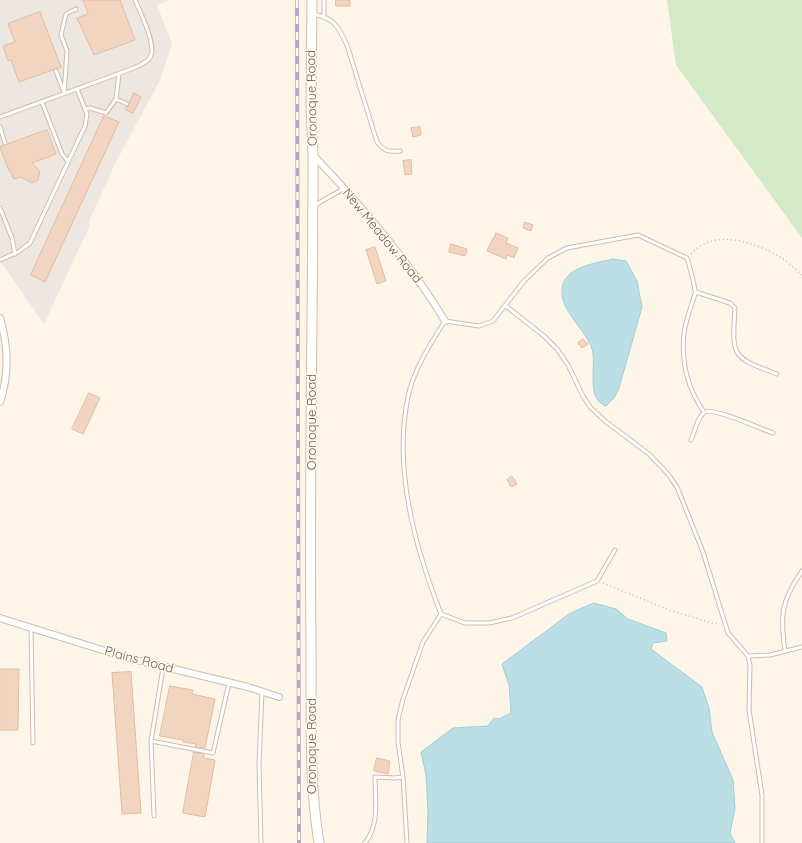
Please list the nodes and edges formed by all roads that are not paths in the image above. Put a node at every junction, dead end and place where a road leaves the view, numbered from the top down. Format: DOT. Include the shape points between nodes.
graph roads {
  1 [pos="136,0"];
  2 [pos="312,0"];
  3 [pos="324,0"];
  4 [pos="76,9"];
  5 [pos="311,13"];
  6 [pos="324,17"];
  7 [pos="56,71"];
  8 [pos="119,74"];
  9 [pos="77,89"];
  10 [pos="64,94"];
  11 [pos="116,99"];
  12 [pos="42,102"];
  13 [pos="127,104"];
  14 [pos="85,109"];
  15 [pos="0,117"];
  16 [pos="0,127"];
  17 [pos="5,143"];
  18 [pos="400,151"];
  19 [pos="313,155"];
  20 [pos="68,161"];
  21 [pos="345,188"];
  22 [pos="313,206"];
  23 [pos="0,208"];
  24 [pos="15,254"];
  25 [pos="0,260"];
  26 [pos="696,292"];
  27 [pos="506,306"];
  28 [pos="0,318"];
  29 [pos="446,321"];
  30 [pos="777,374"];
  31 [pos="0,402"];
  32 [pos="704,412"];
  33 [pos="773,433"];
  34 [pos="691,440"];
  35 [pos="615,550"];
  36 [pos="802,571"];
  37 [pos="441,614"];
  38 [pos="0,618"];
  39 [pos="31,628"];
  40 [pos="802,647"];
  41 [pos="784,651"];
  42 [pos="748,656"];
  43 [pos="163,668"];
  44 [pos="229,683"];
  45 [pos="262,692"];
  46 [pos="279,697"];
  47 [pos="151,740"];
  48 [pos="33,744"];
  49 [pos="403,777"];
  50 [pos="154,816"];
  51 [pos="261,843"];
  52 [pos="319,843"];
  53 [pos="365,843"];
  54 [pos="406,843"];
  55 [pos="762,843"];
  1 -- 8 [label="lane" via="152,54 140,65"];
  2 -- 5 [label="street, Oronoque Road"];
  3 -- 6 [label="lane"];
  4 -- 10 [label="lane" via="66,14 62,24 61,35 68,51"];
  5 -- 6 [label="lane"];
  5 -- 19 [label="street, Oronoque Road"];
  6 -- 18 [label="lane" via="333,21 347,45 377,142 389,152"];
  7 -- 10 [label="lane"];
  8 -- 9 [label="lane"];
  8 -- 11 [label="lane"];
  9 -- 10 [label="lane"];
  9 -- 14 [label="lane"];
  10 -- 12 [label="lane"];
  11 -- 13 [label="lane"];
  11 -- 14 [label="lane" via="106,113"];
  12 -- 15 [label="lane"];
  12 -- 20 [label="lane" via="62,154"];
  14 -- 20 [label="lane" via="86,122"];
  16 -- 17 [label="lane"];
  19 -- 21 [label="street, New Meadow Road"];
  19 -- 22 [label="street, Oronoque Road"];
  20 -- 24 [label="lane" via="32,239"];
  21 -- 22 [label="lane"];
  21 -- 29 [label="street, New Meadow Road" via="425,289"];
  22 -- 52 [label="street, Oronoque Road" via="311,786"];
  23 -- 24 [label="lane" via="12,238"];
  24 -- 25 [label="lane"];
  26 -- 27 [label="lane" via="687,258 638,235 567,248 548,258 524,281"];
  26 -- 30 [label="lane" via="730,303 735,308 733,337 741,359"];
  26 -- 32 [label="lane" via="688,310 684,358 696,400"];
  27 -- 29 [label="lane" via="493,321 479,326"];
  27 -- 42 [label="lane" via="557,349 590,407 649,454 677,487 693,525 728,633"];
  28 -- 31 [label="street" via="7,358"];
  29 -- 37 [label="lane" via="420,364 408,396 403,436 406,496 426,576"];
  32 -- 33 [label="lane" via="718,412"];
  32 -- 34 [label="lane"];
  35 -- 37 [label="lane" via="598,581 512,618 489,623 465,623"];
  36 -- 41 [label="lane" via="792,586 784,606 781,620"];
  37 -- 49 [label="lane" via="423,642 398,720"];
  38 -- 39 [label="street, Plains Road"];
  39 -- 43 [label="street, Plains Road"];
  39 -- 48 [label="lane"];
  40 -- 41 [label="lane"];
  41 -- 42 [label="lane" via="760,657"];
  42 -- 55 [label="lane" via="750,717 762,795"];
  43 -- 44 [label="street, Plains Road"];
  43 -- 47 [label="lane"];
  44 -- 45 [label="street, Plains Road"];
  44 -- 47 [label="lane" via="213,753"];
  45 -- 46 [label="street, Plains Road"];
  45 -- 51 [label="lane" via="259,764"];
  47 -- 50 [label="lane"];
  49 -- 53 [label="lane" via="375,777 376,816"];
  49 -- 54 [label="lane"];
}
